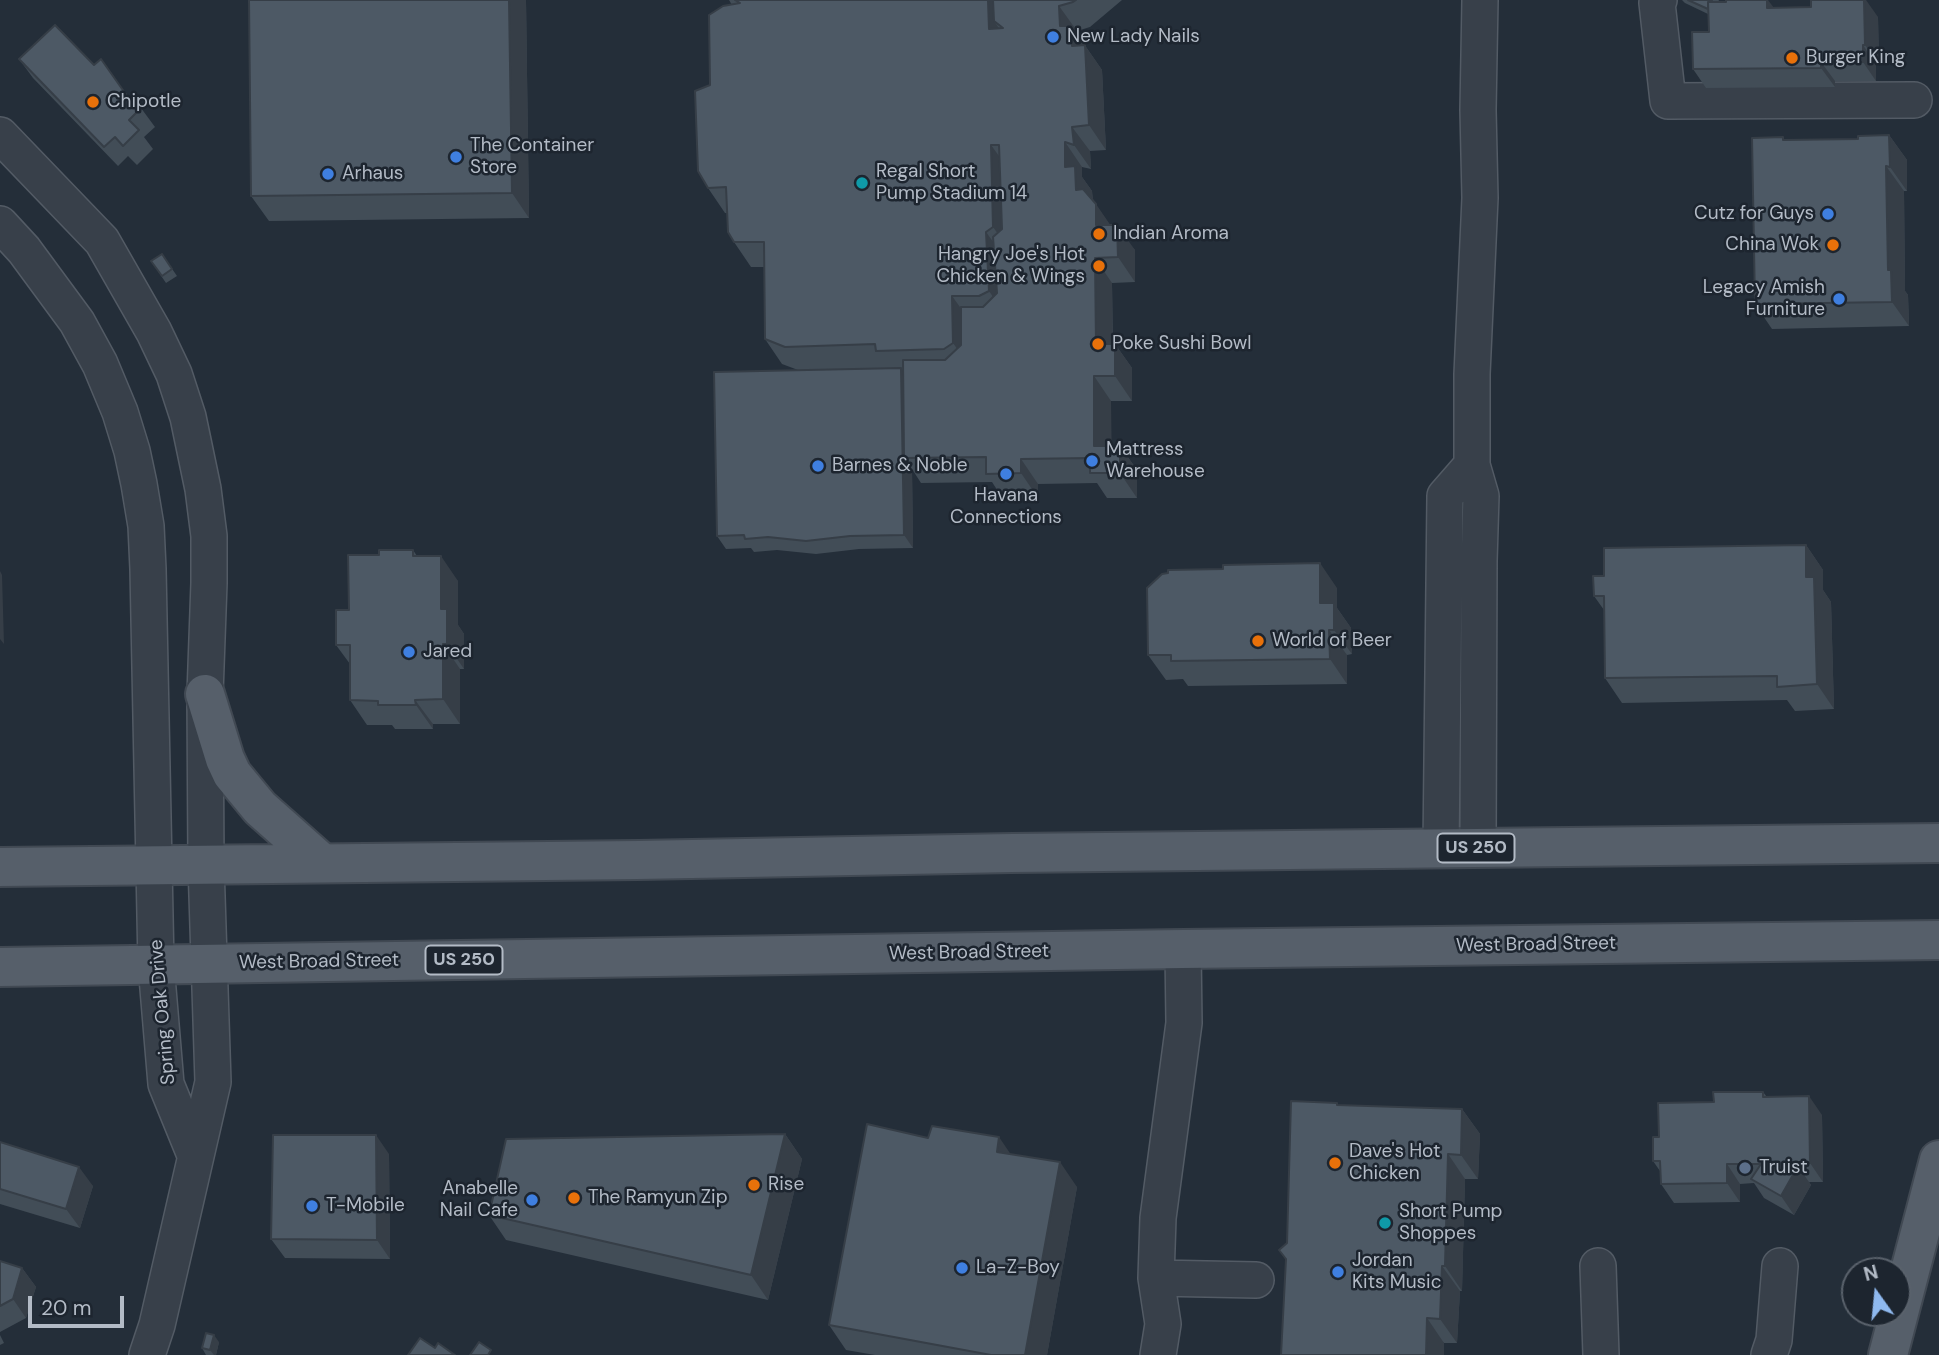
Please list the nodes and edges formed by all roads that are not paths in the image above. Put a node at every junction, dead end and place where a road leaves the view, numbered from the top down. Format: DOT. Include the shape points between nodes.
graph roads {
  1 [pos="1480,0"];
  2 [pos="1659,0"];
  3 [pos="1914,100"];
  4 [pos="0,135"];
  5 [pos="0,224"];
  6 [pos="1472,465"];
  7 [pos="205,694"];
  8 [pos="1939,843"];
  9 [pos="1441,848"];
  10 [pos="1478,848"];
  11 [pos="322,863"];
  12 [pos="206,864"];
  13 [pos="153,865"];
  14 [pos="0,867"];
  15 [pos="1939,940"];
  16 [pos="1183,949"];
  17 [pos="209,963"];
  18 [pos="156,965"];
  19 [pos="0,967"];
  20 [pos="195,1155"];
  21 [pos="1939,1160"];
  22 [pos="1598,1266"];
  23 [pos="1780,1266"];
  24 [pos="1156,1278"];
  25 [pos="1256,1280"];
  26 [pos="147,1355"];
  27 [pos="1157,1355"];
  28 [pos="1601,1355"];
  29 [pos="1769,1355"];
  30 [pos="1888,1355"];
  1 -- 6 [label="street"];
  2 -- 3 [label="street" via="1668,102"];
  4 -- 7 [label="street" via="103,241 174,374 197,454 209,536"];
  5 -- 13 [label="street, Spring Oak Drive" via="77,322 100,364 132,451 146,526"];
  6 -- 9 [label="street" via="1445,496"];
  6 -- 10 [label="street" via="1481,496"];
  7 -- 11 [label="main road" via="232,774 260,808"];
  7 -- 12 [label="street"];
  8 -- 10 [label="main road, US 250"];
  9 -- 10 [label="main road, US 250"];
  9 -- 11 [label="main road, US 250"];
  11 -- 12 [label="main road, US 250"];
  12 -- 13 [label="main road, US 250"];
  12 -- 17 [label="street"];
  13 -- 14 [label="main road, US 250"];
  13 -- 18 [label="street, Spring Oak Drive"];
  15 -- 16 [label="main road, West Broad Street / US 250"];
  16 -- 17 [label="main road, West Broad Street / US 250"];
  16 -- 24 [label="street" via="1184,1023 1157,1218"];
  17 -- 18 [label="main road, West Broad Street / US 250"];
  17 -- 20 [label="street" via="213,1082"];
  18 -- 19 [label="main road, West Broad Street / US 250"];
  18 -- 20 [label="street, Spring Oak Drive" via="166,1084"];
  20 -- 26 [label="street"];
  21 -- 30 [label="main road"];
  22 -- 28 [label="street"];
  23 -- 29 [label="street"];
  24 -- 25 [label="street"];
  24 -- 27 [label="street" via="1163,1324"];
}
